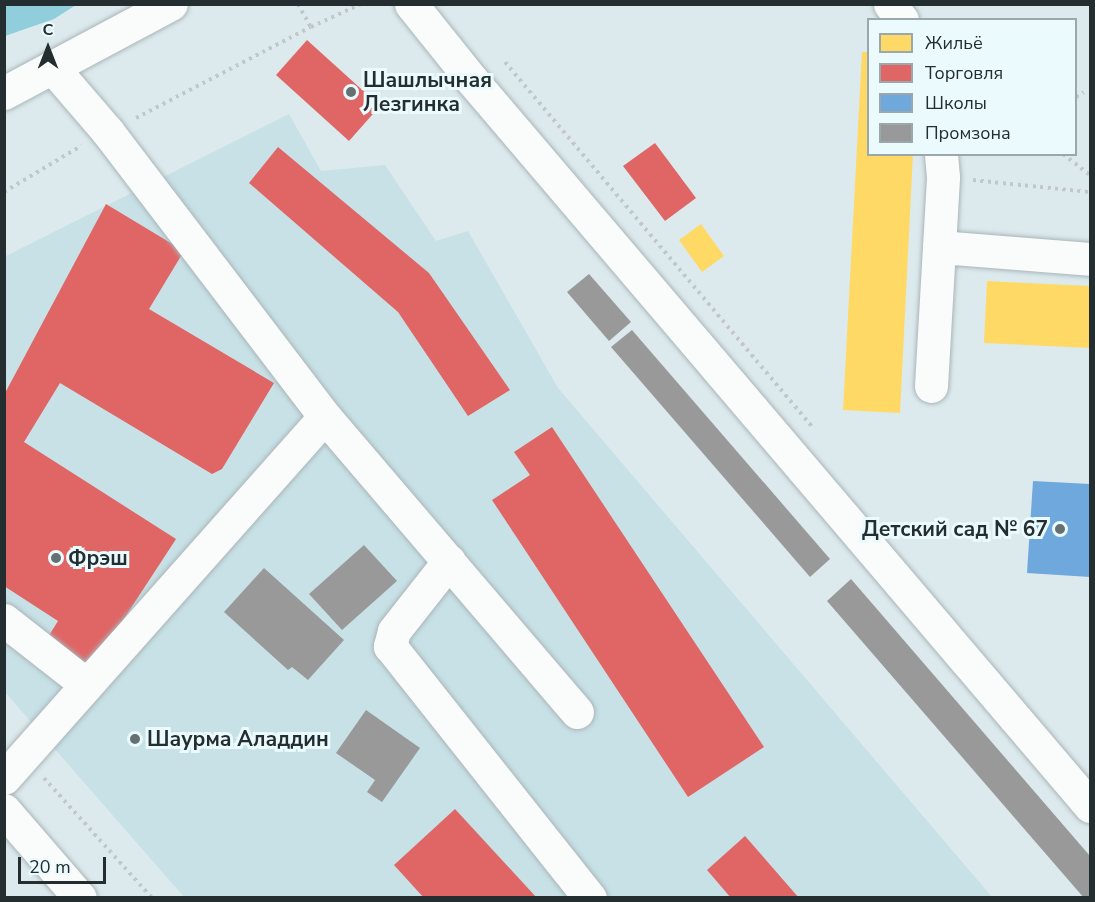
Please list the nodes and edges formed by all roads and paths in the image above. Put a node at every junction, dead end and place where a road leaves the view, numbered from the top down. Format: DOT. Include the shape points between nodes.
graph roads {
  1 [pos="171,4"];
  2 [pos="298,4"];
  3 [pos="362,4"];
  4 [pos="411,4"];
  5 [pos="890,4"];
  6 [pos="900,18"];
  7 [pos="311,27"];
  8 [pos="52,67"];
  9 [pos="1084,92"];
  10 [pos="4,93"];
  11 [pos="1077,96"];
  12 [pos="108,132"];
  13 [pos="1065,156"];
  14 [pos="942,166"];
  15 [pos="1090,175"];
  16 [pos="4,192"];
  17 [pos="1090,192"];
  18 [pos="939,247"];
  19 [pos="1090,259"];
  20 [pos="931,386"];
  21 [pos="326,417"];
  22 [pos="449,561"];
  23 [pos="4,620"];
  24 [pos="87,685"];
  25 [pos="577,712"];
  26 [pos="15,767"];
  27 [pos="1090,806"];
  28 [pos="7,819"];
  29 [pos="80,897"];
  30 [pos="152,897"];
  31 [pos="590,897"];
  1 -- 8 [label="street"];
  2 -- 7 [label="path"];
  3 -- 7 [label="path"];
  4 -- 27 [label="street"];
  5 -- 6 [label="street"];
  7 -- 12 [label="path"];
  8 -- 10 [label="street"];
  8 -- 12 [label="street"];
  9 -- 11 [label="path"];
  12 -- 16 [label="path" via="62,155"];
  12 -- 21 [label="street"];
  13 -- 15 [label="path"];
  14 -- 17 [label="path"];
  14 -- 18 [label="street"];
  18 -- 19 [label="street"];
  18 -- 20 [label="street"];
  21 -- 22 [label="street"];
  21 -- 24 [label="street"];
  22 -- 25 [label="street"];
  22 -- 31 [label="street" via="394,631 390,646"];
  23 -- 24 [label="street"];
  24 -- 26 [label="street"];
  26 -- 30 [label="path"];
  28 -- 29 [label="street"];
}
